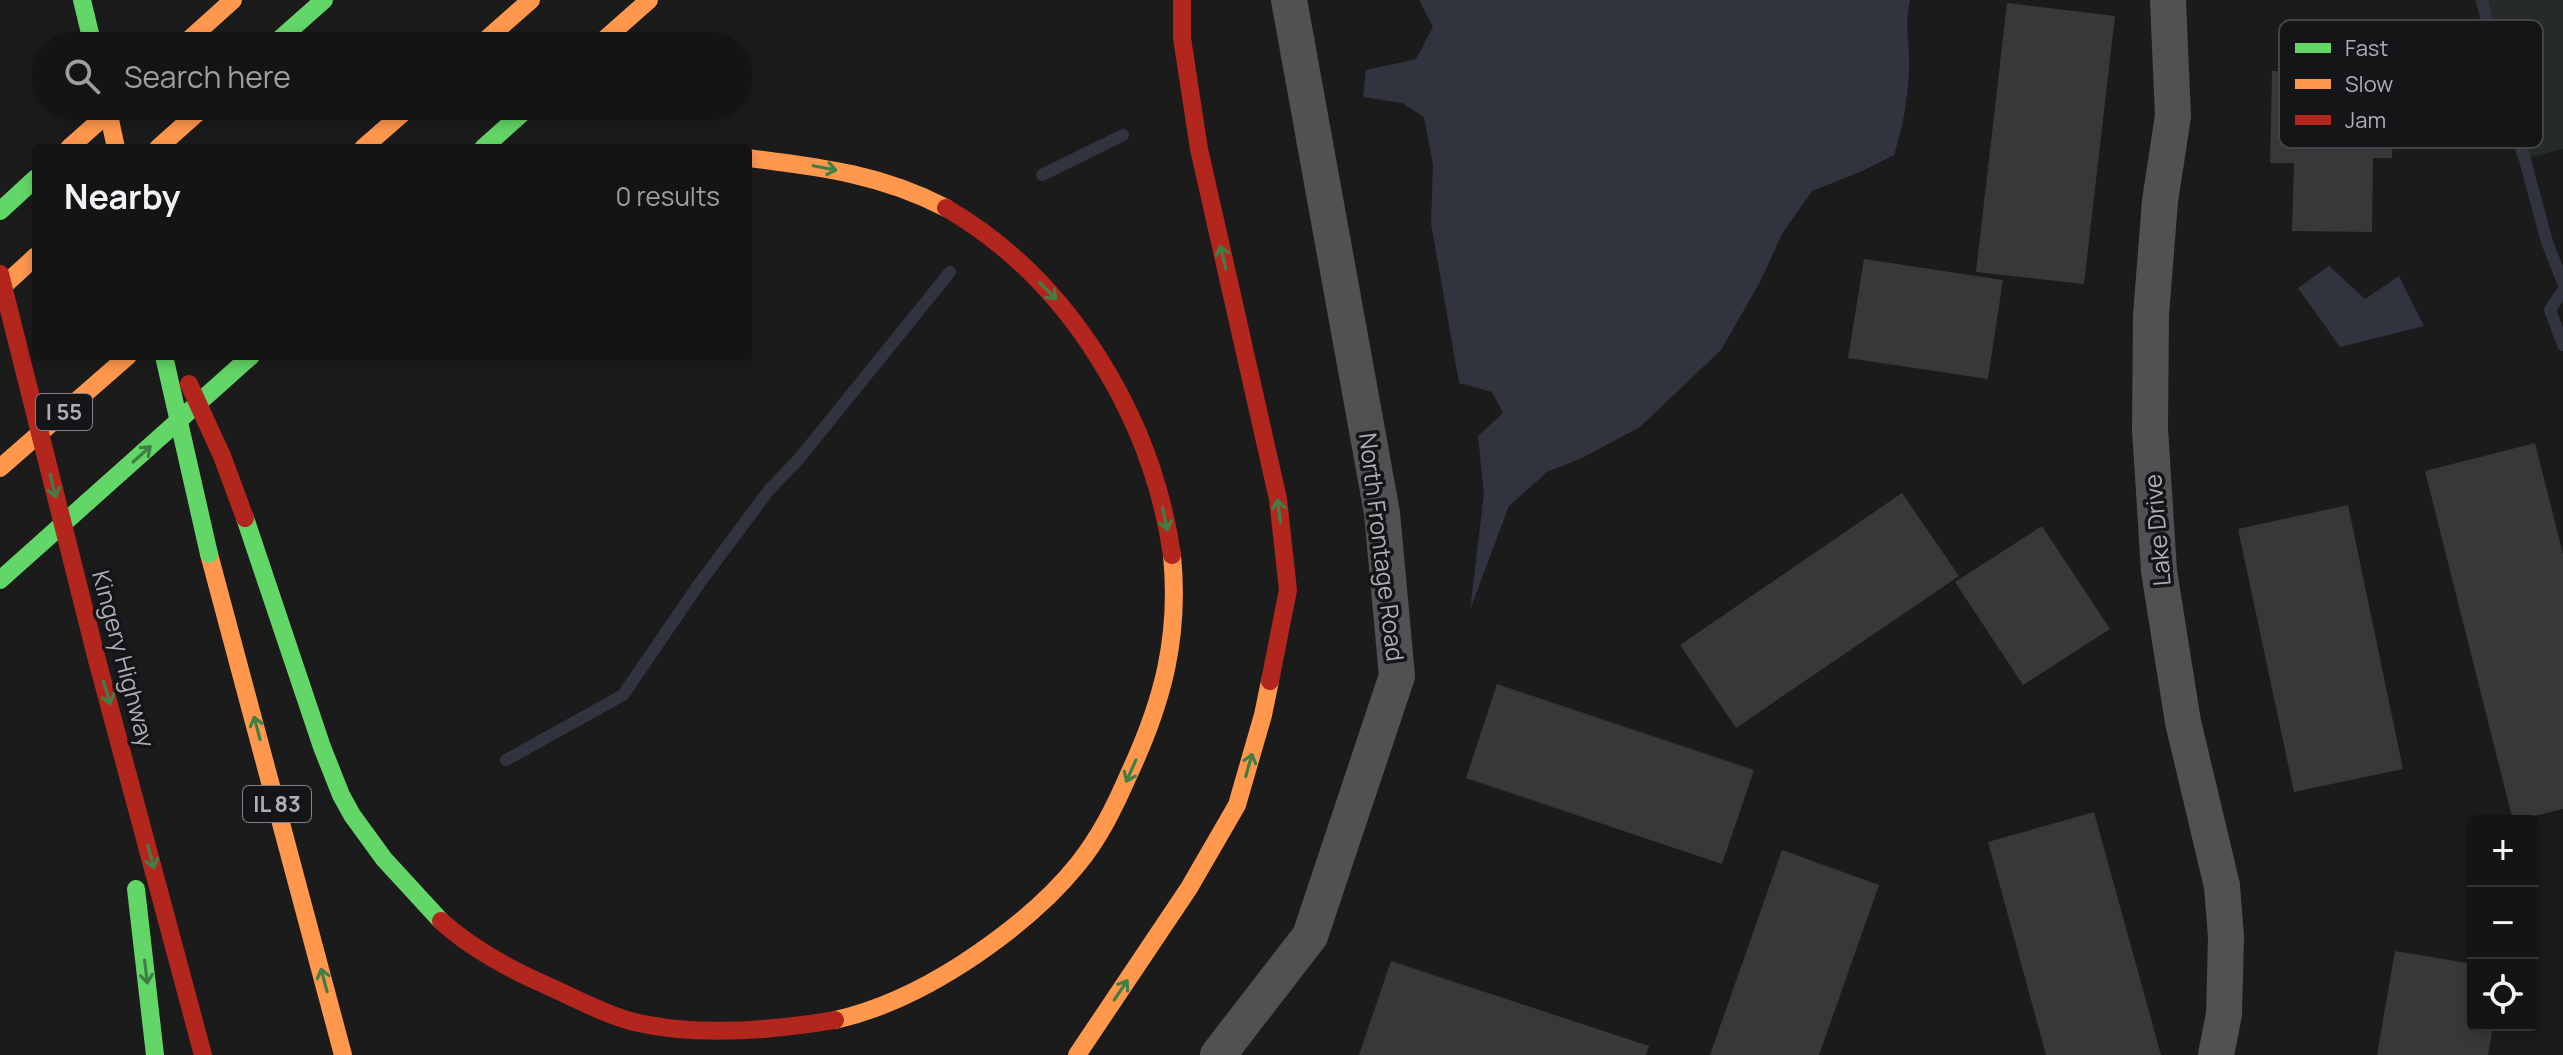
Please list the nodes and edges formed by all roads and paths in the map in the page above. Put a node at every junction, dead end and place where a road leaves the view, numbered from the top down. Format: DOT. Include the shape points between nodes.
graph roads {
  1 [pos="82,0"];
  2 [pos="233,0"];
  3 [pos="324,0"];
  4 [pos="531,0"];
  5 [pos="649,0"];
  6 [pos="1182,0"];
  7 [pos="1289,0"];
  8 [pos="2168,0"];
  9 [pos="90,32"];
  10 [pos="198,32"];
  11 [pos="288,32"];
  12 [pos="495,32"];
  13 [pos="613,32"];
  14 [pos="100,120"];
  15 [pos="110,120"];
  16 [pos="189,120"];
  17 [pos="395,120"];
  18 [pos="514,120"];
  19 [pos="73,144"];
  20 [pos="115,144"];
  21 [pos="162,144"];
  22 [pos="368,144"];
  23 [pos="487,144"];
  24 [pos="752,158"];
  25 [pos="32,182"];
  26 [pos="0,211"];
  27 [pos="32,260"];
  28 [pos="0,274"];
  29 [pos="0,289"];
  30 [pos="123,360"];
  31 [pos="165,360"];
  32 [pos="179,360"];
  33 [pos="247,360"];
  34 [pos="0,468"];
  35 [pos="0,580"];
  36 [pos="117,727"];
  37 [pos="155,1055"];
  38 [pos="203,1055"];
  39 [pos="343,1055"];
  40 [pos="1077,1055"];
  41 [pos="1218,1055"];
  42 [pos="2216,1055"];
  1 -- 9 [label="highway"];
  2 -- 10 [label="highway"];
  3 -- 11 [label="highway"];
  4 -- 12 [label="highway"];
  5 -- 13 [label="highway"];
  40 -- 6 [label="highway, one-way" via="1189,888 1237,805 1263,715 1288,590 1278,499 1199,149 1182,38"];
  7 -- 41 [label="street, North Frontage Road" via="1382,513 1397,676 1310,936"];
  8 -- 42 [label="street, Lake Drive" via="2173,116 2152,301 2150,429 2159,571 2183,722 2222,886 2224,999"];
  14 -- 19 [label="highway"];
  15 -- 20 [label="highway, bridge"];
  16 -- 21 [label="highway"];
  17 -- 22 [label="highway"];
  18 -- 23 [label="highway"];
  24 -- 32 [label="highway, one-way, bridge" via="887,181 951,209 1016,257 1068,312 1111,378 1148,451 1167,524 1175,587 1158,708 1111,818 1076,867 1028,915 978,954 920,990 856,1015 793,1026 711,1030 634,1022 554,989 468,943 403,884 350,813 317,736 245,518"];
  25 -- 26 [label="highway"];
  27 -- 29 [label="highway"];
  28 -- 36 [label="highway, Kingery Highway, one-way, bridge"];
  30 -- 34 [label="highway, I 55"];
  39 -- 31 [label="highway, IL 83, one-way, bridge" via="209,554"];
  35 -- 33 [label="highway, one-way"];
  36 -- 37 [label="highway, one-way"];
  36 -- 38 [label="highway, Kingery Highway, one-way"];
}
